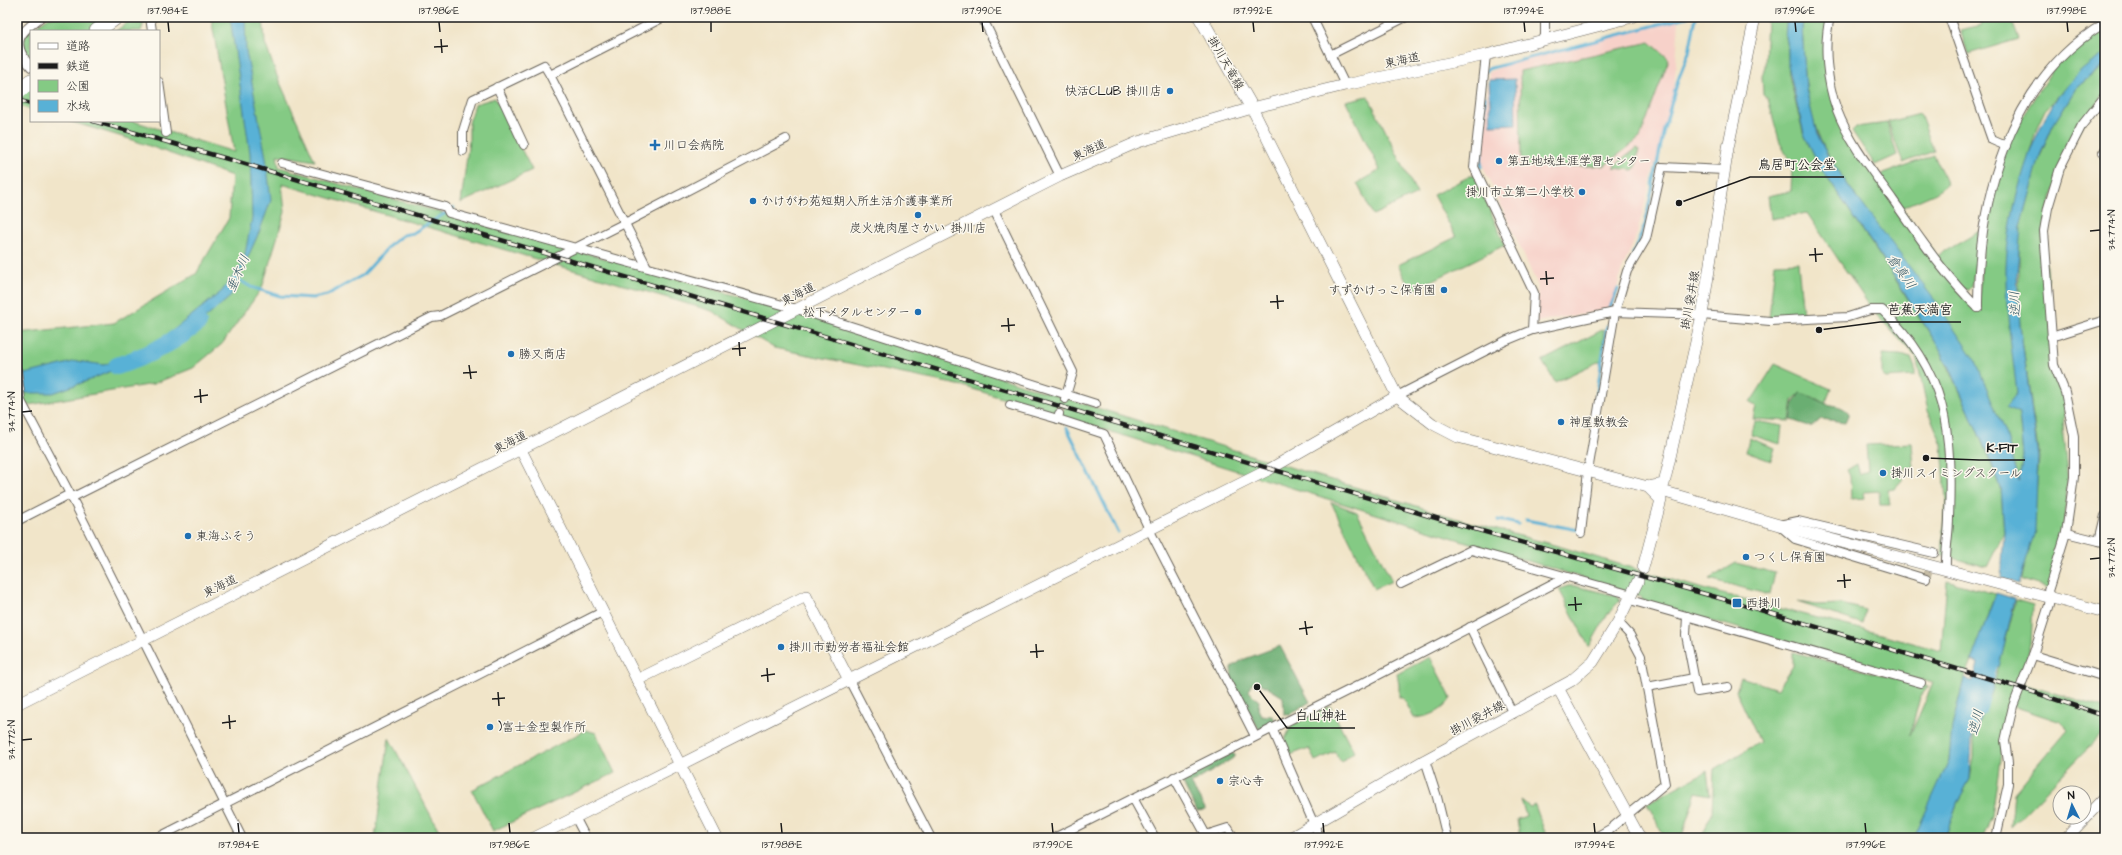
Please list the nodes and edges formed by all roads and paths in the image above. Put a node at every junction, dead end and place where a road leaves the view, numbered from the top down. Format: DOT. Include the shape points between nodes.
graph roads {
  1 [pos="41,17"];
  2 [pos="116,17"];
  3 [pos="150,17"];
  4 [pos="664,17"];
  5 [pos="982,17"];
  6 [pos="1200,17"];
  7 [pos="1312,17"];
  8 [pos="1406,17"];
  9 [pos="1545,17"];
  10 [pos="1632,17"];
  11 [pos="1755,17"];
  12 [pos="1830,17"];
  13 [pos="1949,17"];
  14 [pos="2105,24"];
  15 [pos="98,30"];
  16 [pos="150,30"];
  17 [pos="1545,39"];
  18 [pos="1330,54"];
  19 [pos="1486,55"];
  20 [pos="19,57"];
  21 [pos="30,66"];
  22 [pos="550,75"];
  23 [pos="30,82"];
  24 [pos="1345,85"];
  25 [pos="497,87"];
  26 [pos="160,89"];
  27 [pos="17,92"];
  28 [pos="2105,96"];
  29 [pos="1252,108"];
  30 [pos="166,133"];
  31 [pos="786,139"];
  32 [pos="524,146"];
  33 [pos="2006,146"];
  34 [pos="2105,150"];
  35 [pos="463,151"];
  36 [pos="2105,154"];
  37 [pos="282,163"];
  38 [pos="1724,170"];
  39 [pos="1060,176"];
  40 [pos="994,210"];
  41 [pos="625,223"];
  42 [pos="575,248"];
  43 [pos="647,268"];
  44 [pos="797,309"];
  45 [pos="1615,312"];
  46 [pos="1702,314"];
  47 [pos="2105,320"];
  48 [pos="1532,330"];
  49 [pos="2051,337"];
  50 [pos="17,370"];
  51 [pos="1397,396"];
  52 [pos="1066,397"];
  53 [pos="1096,404"];
  54 [pos="1010,405"];
  55 [pos="521,450"];
  56 [pos="1588,471"];
  57 [pos="1648,487"];
  58 [pos="71,496"];
  59 [pos="2105,516"];
  60 [pos="17,521"];
  61 [pos="1779,525"];
  62 [pos="1149,529"];
  63 [pos="1581,533"];
  64 [pos="2066,533"];
  65 [pos="2102,542"];
  66 [pos="1934,553"];
  67 [pos="1643,568"];
  68 [pos="1947,570"];
  69 [pos="1565,578"];
  70 [pos="1926,579"];
  71 [pos="1638,582"];
  72 [pos="1401,584"];
  73 [pos="2047,596"];
  74 [pos="1631,598"];
  75 [pos="602,612"];
  76 [pos="2105,612"];
  77 [pos="1687,616"];
  78 [pos="1618,622"];
  79 [pos="1470,627"];
  80 [pos="143,639"];
  81 [pos="2033,655"];
  82 [pos="2105,677"];
  83 [pos="1694,678"];
  84 [pos="637,680"];
  85 [pos="849,680"];
  86 [pos="1921,683"];
  87 [pos="1647,687"];
  88 [pos="1728,687"];
  89 [pos="1558,688"];
  90 [pos="17,704"];
  91 [pos="1513,714"];
  92 [pos="1272,728"];
  93 [pos="1256,736"];
  94 [pos="1425,760"];
  95 [pos="678,765"];
  96 [pos="1174,777"];
  97 [pos="2105,796"];
  98 [pos="1132,798"];
  99 [pos="225,804"];
  100 [pos="1627,815"];
  101 [pos="575,817"];
  102 [pos="1313,824"];
  103 [pos="1610,829"];
  104 [pos="156,838"];
  105 [pos="242,838"];
  106 [pos="534,838"];
  107 [pos="586,838"];
  108 [pos="717,838"];
  109 [pos="932,838"];
  110 [pos="1054,838"];
  111 [pos="1155,838"];
  112 [pos="1234,838"];
  113 [pos="1290,838"];
  114 [pos="1320,838"];
  115 [pos="1447,838"];
  116 [pos="1594,838"];
  117 [pos="1610,838"];
  118 [pos="1640,838"];
  119 [pos="1996,838"];
  120 [pos="2066,838"];
  1 -- 20 [label="street" via="23,31"];
  2 -- 15 [label="highway"];
  3 -- 16 [label="street"];
  4 -- 22 [label="street"];
  5 -- 39 [label="street"];
  6 -- 29 [label="main road, 掛川天竜線"];
  7 -- 18 [label="street"];
  8 -- 18 [label="street"];
  9 -- 17 [label="street"];
  10 -- 17 [label="street, 東海道"];
  11 -- 38 [label="street, 掛川袋井線"];
  12 -- 33 [label="street" via="1827,55 1832,89 1837,110 1854,144 1926,246 1961,291 1978,308 1982,232 1991,191"];
  13 -- 33 [label="street" via="1992,140"];
  14 -- 33 [label="street" via="2086,34 2060,58 2034,88"];
  17 -- 19 [label="street, 東海道"];
  18 -- 24 [label="street"];
  19 -- 24 [label="street, 東海道"];
  19 -- 48 [label="street" via="1474,167 1534,293"];
  20 -- 21 [label="street"];
  22 -- 25 [label="street" via="544,65"];
  22 -- 41 [label="street"];
  23 -- 27 [label="highway"];
  24 -- 29 [label="street, 東海道"];
  25 -- 32 [label="street"];
  25 -- 35 [label="street" via="473,99 463,131"];
  26 -- 30 [label="street"];
  28 -- 49 [label="street" via="2082,125 2060,168 2048,208 2044,231"];
  29 -- 39 [label="street, 東海道" via="1138,142"];
  29 -- 51 [label="street"];
  31 -- 41 [label="street"];
  34 -- 36 [label="street"];
  37 -- 42 [label="street" via="446,207 449,213"];
  38 -- 45 [label="street" via="1662,167 1646,239 1628,271"];
  38 -- 46 [label="street, 掛川袋井線"];
  39 -- 40 [label="street, 東海道"];
  40 -- 44 [label="street, 東海道"];
  40 -- 52 [label="street" via="1073,372"];
  41 -- 42 [label="street"];
  41 -- 43 [label="street"];
  42 -- 43 [label="street"];
  42 -- 58 [label="street"];
  43 -- 44 [label="street"];
  44 -- 52 [label="street"];
  44 -- 55 [label="street, 東海道"];
  45 -- 46 [label="street"];
  45 -- 48 [label="street"];
  45 -- 56 [label="street"];
  46 -- 57 [label="street, 掛川袋井線" via="1664,484"];
  46 -- 68 [label="street" via="1770,321 1848,317 1870,310 1882,310 1903,329 1918,349 1935,381 1945,417 1950,452"];
  47 -- 49 [label="street"];
  48 -- 51 [label="street"];
  49 -- 64 [label="street" via="2054,365 2065,392 2074,436 2074,476"];
  50 -- 58 [label="street" via="21,401"];
  51 -- 56 [label="street" via="1433,424 1458,437"];
  51 -- 62 [label="street" via="1270,468"];
  52 -- 53 [label="street"];
  54 -- 62 [label="street" via="1059,416 1104,434"];
  55 -- 75 [label="street"];
  55 -- 80 [label="street, 東海道"];
  56 -- 57 [label="street"];
  56 -- 63 [label="street"];
  57 -- 61 [label="street"];
  57 -- 67 [label="street" via="1661,500"];
  58 -- 60 [label="street"];
  58 -- 80 [label="street"];
  59 -- 65 [label="street"];
  61 -- 66 [label="street" via="1798,521"];
  61 -- 68 [label="street"];
  61 -- 70 [label="street" via="1795,540"];
  62 -- 85 [label="street"];
  62 -- 93 [label="street"];
  64 -- 65 [label="street"];
  64 -- 73 [label="street"];
  68 -- 73 [label="street"];
  69 -- 72 [label="street" via="1471,550"];
  69 -- 74 [label="street"];
  69 -- 79 [label="street"];
  71 -- 74 [label="street, 掛川袋井線"];
  73 -- 76 [label="street"];
  73 -- 81 [label="street"];
  74 -- 77 [label="street"];
  74 -- 78 [label="street, 掛川袋井線"];
  75 -- 84 [label="street"];
  75 -- 99 [label="street"];
  77 -- 83 [label="street" via="1686,635"];
  77 -- 86 [label="street"];
  78 -- 87 [label="street" via="1630,635 1641,656"];
  78 -- 89 [label="street, 掛川袋井線" via="1594,662"];
  79 -- 91 [label="street"];
  79 -- 92 [label="street"];
  80 -- 90 [label="street, 東海道"];
  80 -- 99 [label="street"];
  81 -- 82 [label="street"];
  81 -- 119 [label="street" via="2013,706 2005,741 2008,784"];
  83 -- 87 [label="street"];
  83 -- 88 [label="street" via="1697,692"];
  84 -- 85 [label="street" via="806,596"];
  84 -- 95 [label="street"];
  85 -- 95 [label="street"];
  85 -- 109 [label="street"];
  87 -- 100 [label="street" via="1665,784"];
  89 -- 91 [label="street, 掛川袋井線"];
  89 -- 100 [label="street"];
  91 -- 94 [label="street, 掛川袋井線"];
  92 -- 93 [label="street"];
  92 -- 102 [label="street"];
  93 -- 96 [label="street"];
  94 -- 102 [label="street, 掛川袋井線"];
  94 -- 115 [label="street"];
  95 -- 101 [label="street"];
  95 -- 108 [label="street"];
  96 -- 98 [label="street"];
  96 -- 112 [label="street" via="1206,835 1228,828"];
  97 -- 120 [label="street"];
  98 -- 110 [label="street"];
  98 -- 111 [label="street"];
  99 -- 104 [label="street"];
  99 -- 105 [label="street"];
  100 -- 103 [label="street"];
  100 -- 118 [label="street"];
  101 -- 106 [label="street"];
  101 -- 107 [label="street"];
  102 -- 113 [label="street, 掛川袋井線"];
  102 -- 114 [label="street"];
  103 -- 116 [label="street"];
  103 -- 117 [label="street"];
}
